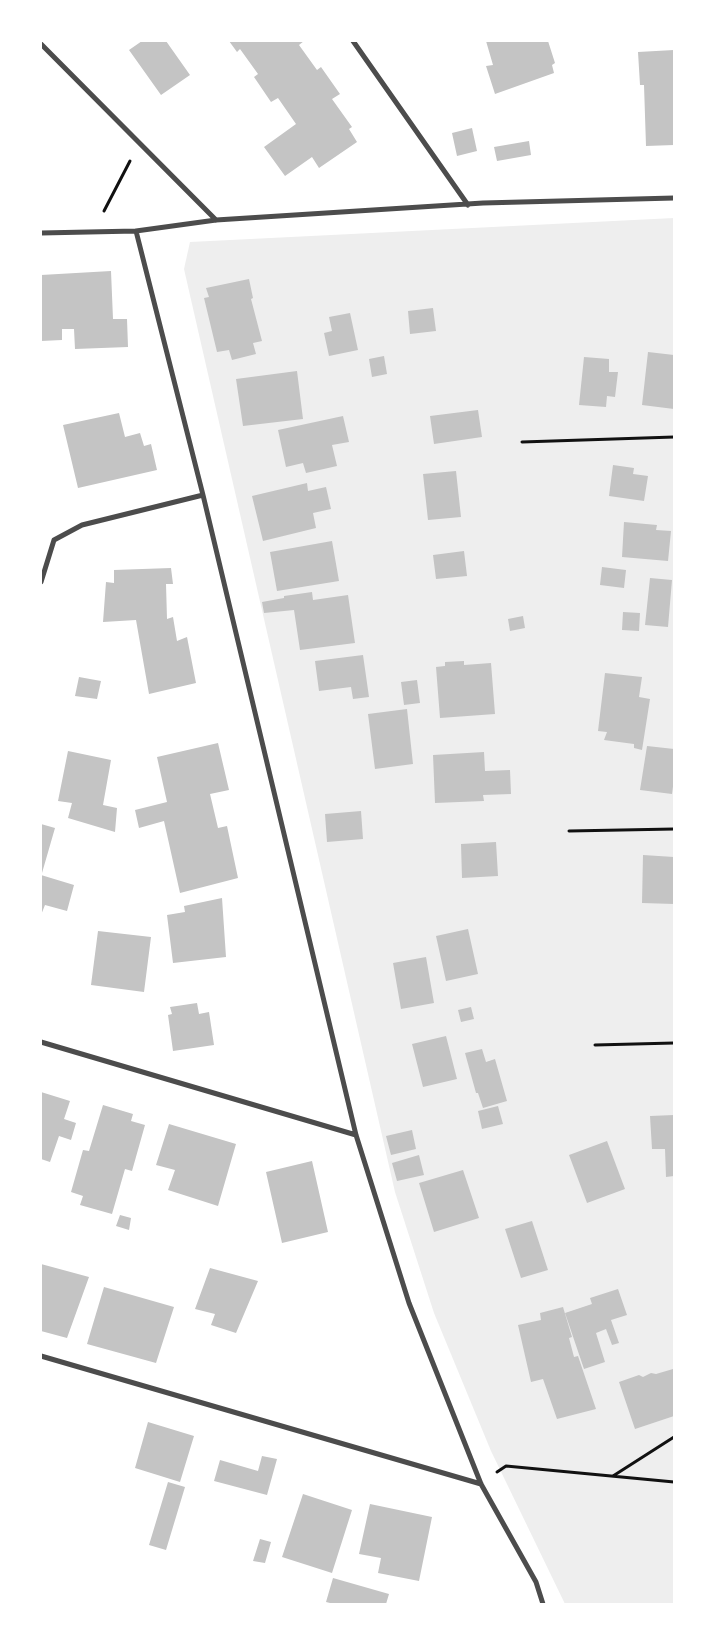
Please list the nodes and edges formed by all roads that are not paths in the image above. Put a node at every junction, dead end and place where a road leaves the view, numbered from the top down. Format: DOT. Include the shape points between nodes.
graph roads {
  1 [pos="353,41"];
  2 [pos="41,44"];
  3 [pos="674,198"];
  4 [pos="468,205"];
  5 [pos="216,220"];
  6 [pos="136,231"];
  7 [pos="41,233"];
  8 [pos="203,495"];
  9 [pos="41,582"];
  10 [pos="41,1042"];
  11 [pos="356,1134"];
  12 [pos="41,1356"];
  13 [pos="480,1484"];
  14 [pos="544,1604"];
  1 -- 4 [label="street"];
  2 -- 5 [label="street"];
  3 -- 4 [label="street"];
  4 -- 5 [label="street"];
  5 -- 6 [label="street"];
  6 -- 7 [label="street"];
  6 -- 8 [label="street"];
  8 -- 9 [label="street" via="82,525 54,540"];
  8 -- 11 [label="street"];
  10 -- 11 [label="street"];
  11 -- 13 [label="street" via="409,1303"];
  12 -- 13 [label="street"];
  13 -- 14 [label="street" via="536,1582"];
}
